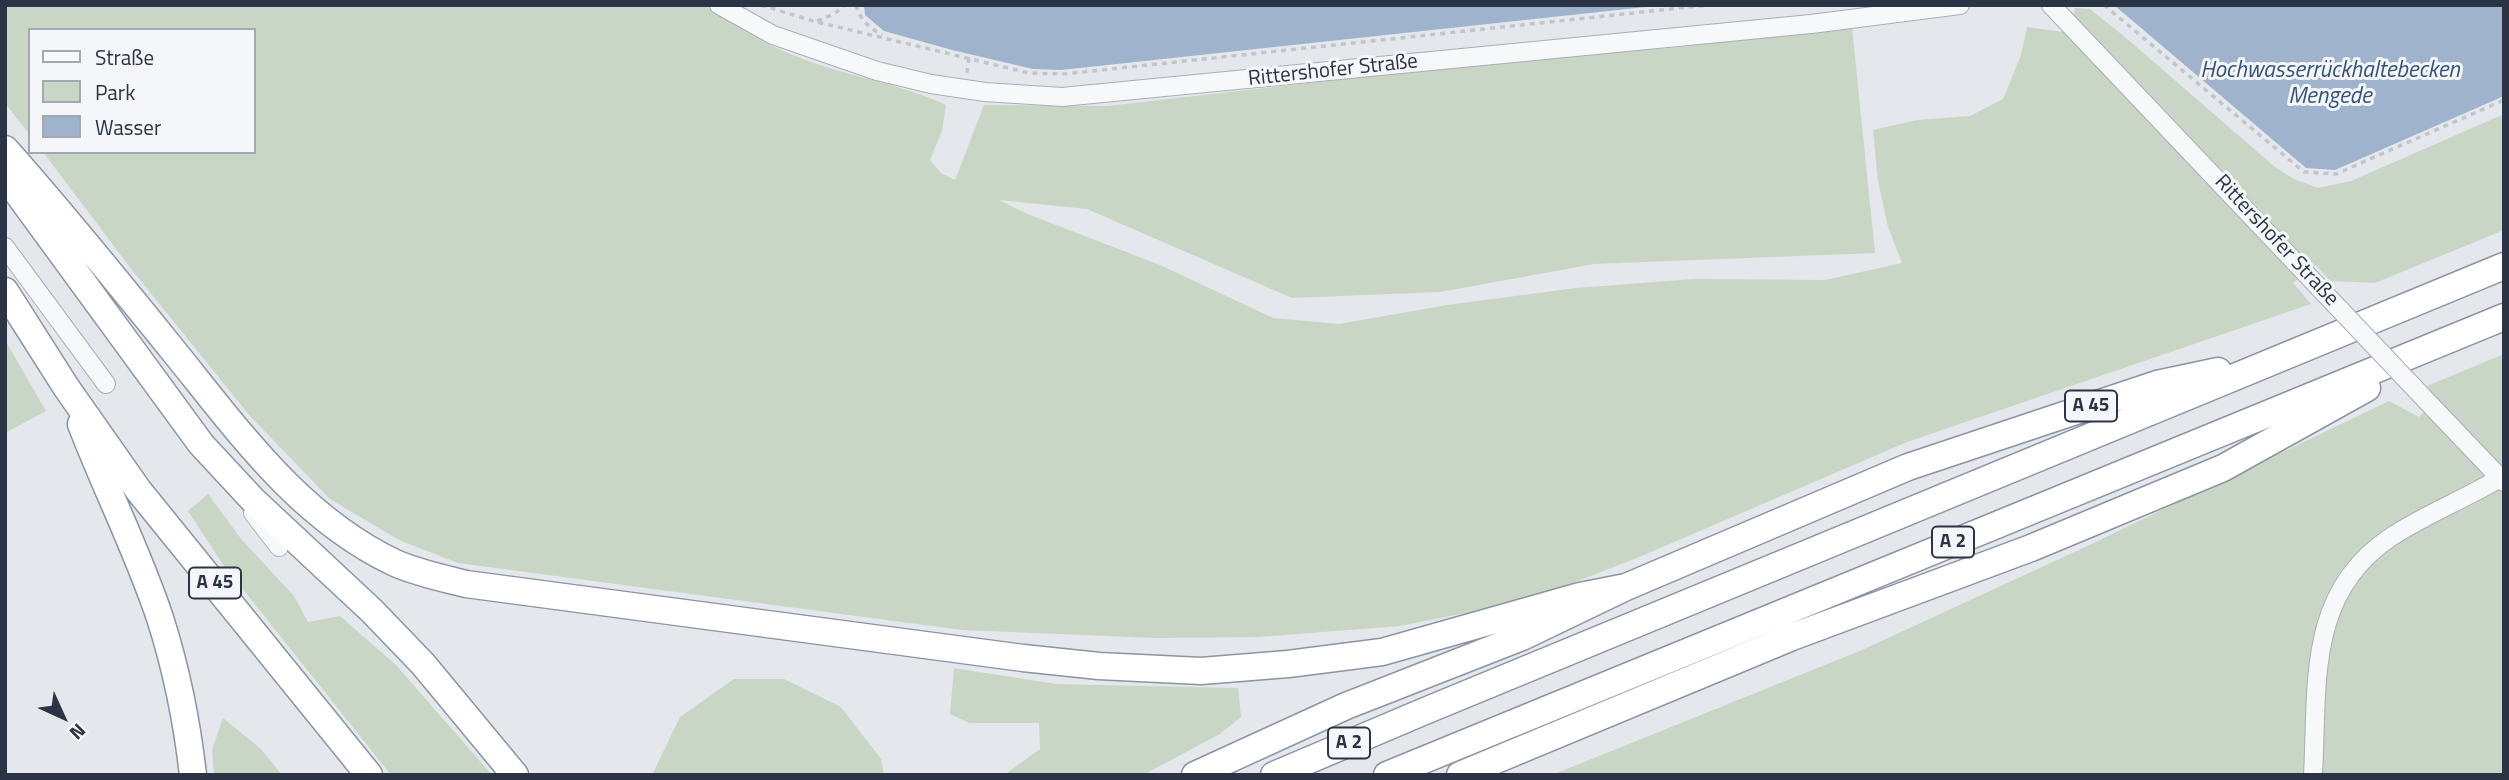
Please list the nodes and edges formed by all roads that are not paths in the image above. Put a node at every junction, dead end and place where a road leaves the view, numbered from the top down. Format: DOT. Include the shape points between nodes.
graph roads {
  1 [pos="719,5"];
  2 [pos="1960,5"];
  3 [pos="2051,5"];
  4 [pos="5,149"];
  5 [pos="5,176"];
  6 [pos="5,247"];
  7 [pos="2504,266"];
  8 [pos="5,291"];
  9 [pos="2504,317"];
  10 [pos="2460,335"];
  11 [pos="2278,359"];
  12 [pos="106,384"];
  13 [pos="66,387"];
  14 [pos="201,444"];
  15 [pos="2502,480"];
  16 [pos="279,547"];
  17 [pos="1626,587"];
  18 [pos="193,775"];
  19 [pos="369,775"];
  20 [pos="515,775"];
  21 [pos="1195,775"];
  22 [pos="1274,775"];
  23 [pos="1387,775"];
  24 [pos="1460,775"];
  25 [pos="2313,775"];
  1 -- 2 [label="street, Rittershofer Straße" via="773,35 877,71 985,92 1062,97 1811,24"];
  3 -- 15 [label="street, Rittershofer Straße, bridge"];
  4 -- 17 [label="highway" via="247,442 299,498 367,548 431,576 1023,659 1201,671 1382,652"];
  5 -- 14 [label="highway"];
  6 -- 12 [label="street"];
  7 -- 11 [label="highway, A 2"];
  8 -- 13 [label="highway, A 45"];
  9 -- 10 [label="highway, A 2"];
  10 -- 23 [label="highway, A 2"];
  10 -- 24 [label="highway" via="2223,468 2031,548 1792,637"];
  11 -- 17 [label="highway, A 45" via="2157,384 1908,467"];
  11 -- 22 [label="highway, A 2"];
  13 -- 18 [label="highway" via="160,618"];
  13 -- 19 [label="highway, A 45" via="139,491"];
  14 -- 16 [label="street"];
  14 -- 20 [label="highway" via="423,664"];
  15 -- 25 [label="street, Rittershofer Straße" via="2392,536 2358,565 2335,597 2321,641"];
  17 -- 21 [label="highway" via="1522,637 1346,706"];
}
